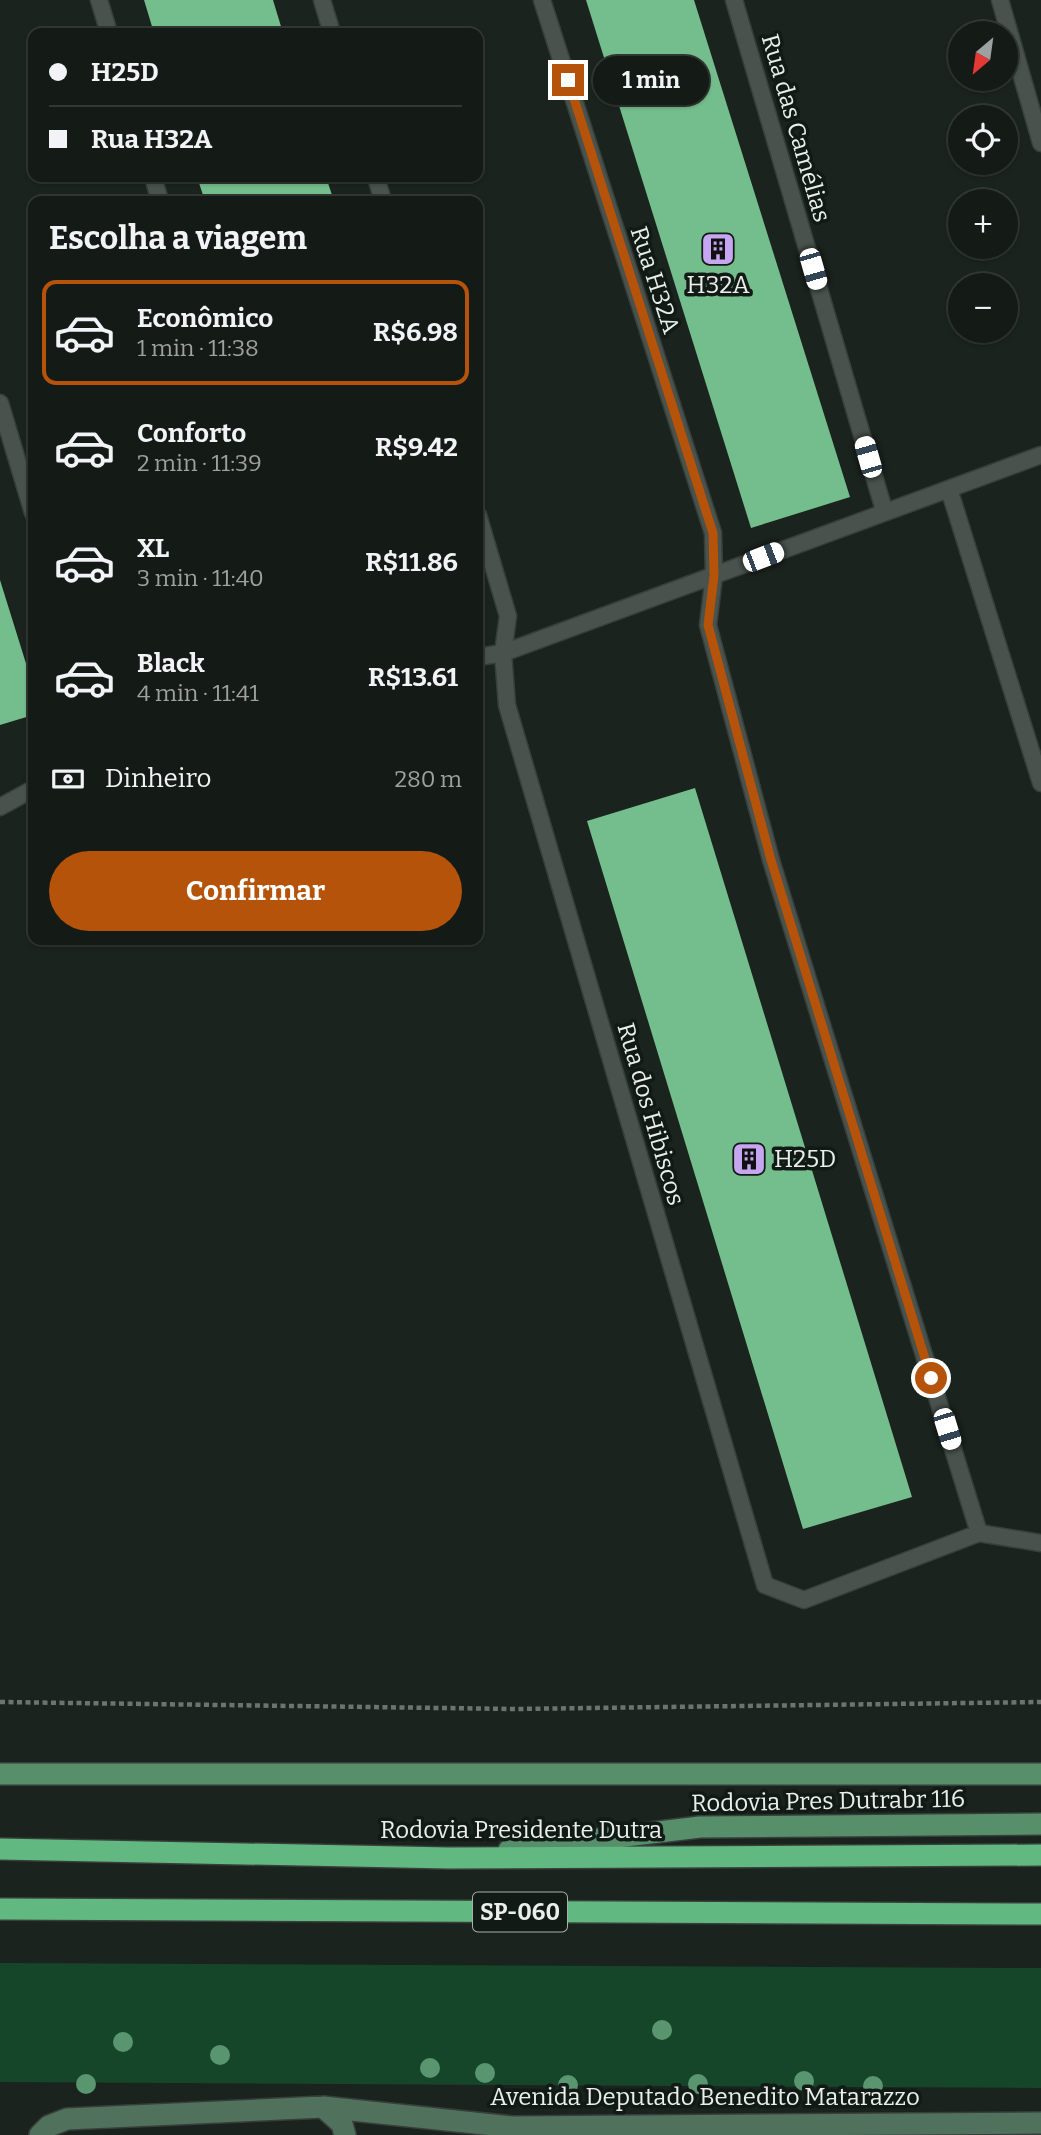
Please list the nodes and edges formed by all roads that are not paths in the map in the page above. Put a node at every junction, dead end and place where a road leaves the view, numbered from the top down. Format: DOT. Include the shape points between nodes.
graph roads {
  1 [pos="99,0"];
  2 [pos="323,0"];
  3 [pos="542,0"];
  4 [pos="734,0"];
  5 [pos="1000,0"];
  6 [pos="107,28"];
  7 [pos="331,28"];
  8 [pos="1041,144"];
  9 [pos="0,403"];
  10 [pos="1041,454"];
  11 [pos="949,489"];
  12 [pos="28,496"];
  13 [pos="884,510"];
  14 [pos="483,532"];
  15 [pos="714,576"];
  16 [pos="503,653"];
  17 [pos="483,656"];
  18 [pos="1041,783"];
  19 [pos="28,792"];
  20 [pos="0,807"];
  21 [pos="979,1533"];
  22 [pos="1041,1544"];
  23 [pos="0,1774"];
  24 [pos="1041,1774"];
  25 [pos="1041,1824"];
  26 [pos="0,1849"];
  27 [pos="1041,1855"];
  28 [pos="449,1858"];
  29 [pos="0,1909"];
  30 [pos="1041,1914"];
  31 [pos="323,2106"];
  32 [pos="1041,2123"];
  33 [pos="40,2135"];
  34 [pos="345,2135"];
  1 -- 6 [label="lane"];
  2 -- 7 [label="lane"];
  3 -- 15 [label="lane, Rua H32A" via="713,533"];
  4 -- 13 [label="lane, Rua das Camélias"];
  5 -- 8 [label="lane"];
  9 -- 12 [label="lane"];
  10 -- 11 [label="lane"];
  11 -- 13 [label="lane"];
  11 -- 18 [label="lane"];
  13 -- 15 [label="lane"];
  14 -- 16 [label="lane, Rua dos Hibiscos" via="508,617"];
  15 -- 16 [label="lane"];
  15 -- 21 [label="lane" via="708,625 771,860"];
  16 -- 17 [label="lane"];
  16 -- 21 [label="lane, Rua dos Hibiscos" via="507,705 765,1585 804,1600"];
  19 -- 20 [label="lane"];
  21 -- 22 [label="lane"];
  23 -- 24 [label="main road"];
  25 -- 28 [label="main road, Rodovia Pres Dutrabr 116" via="700,1827"];
  26 -- 28 [label="highway, Rodovia Presidente Dutra / SP-060"];
  27 -- 28 [label="highway, Rodovia Presidente Dutra / SP-060"];
  29 -- 30 [label="highway, SP-060"];
  31 -- 32 [label="main road, Avenida Deputado Benedito Matarazzo" via="513,2127"];
  31 -- 33 [label="main road, Avenida Deputado Benedito Matarazzo" via="66,2119"];
  31 -- 34 [label="main road" via="342,2124"];
}
